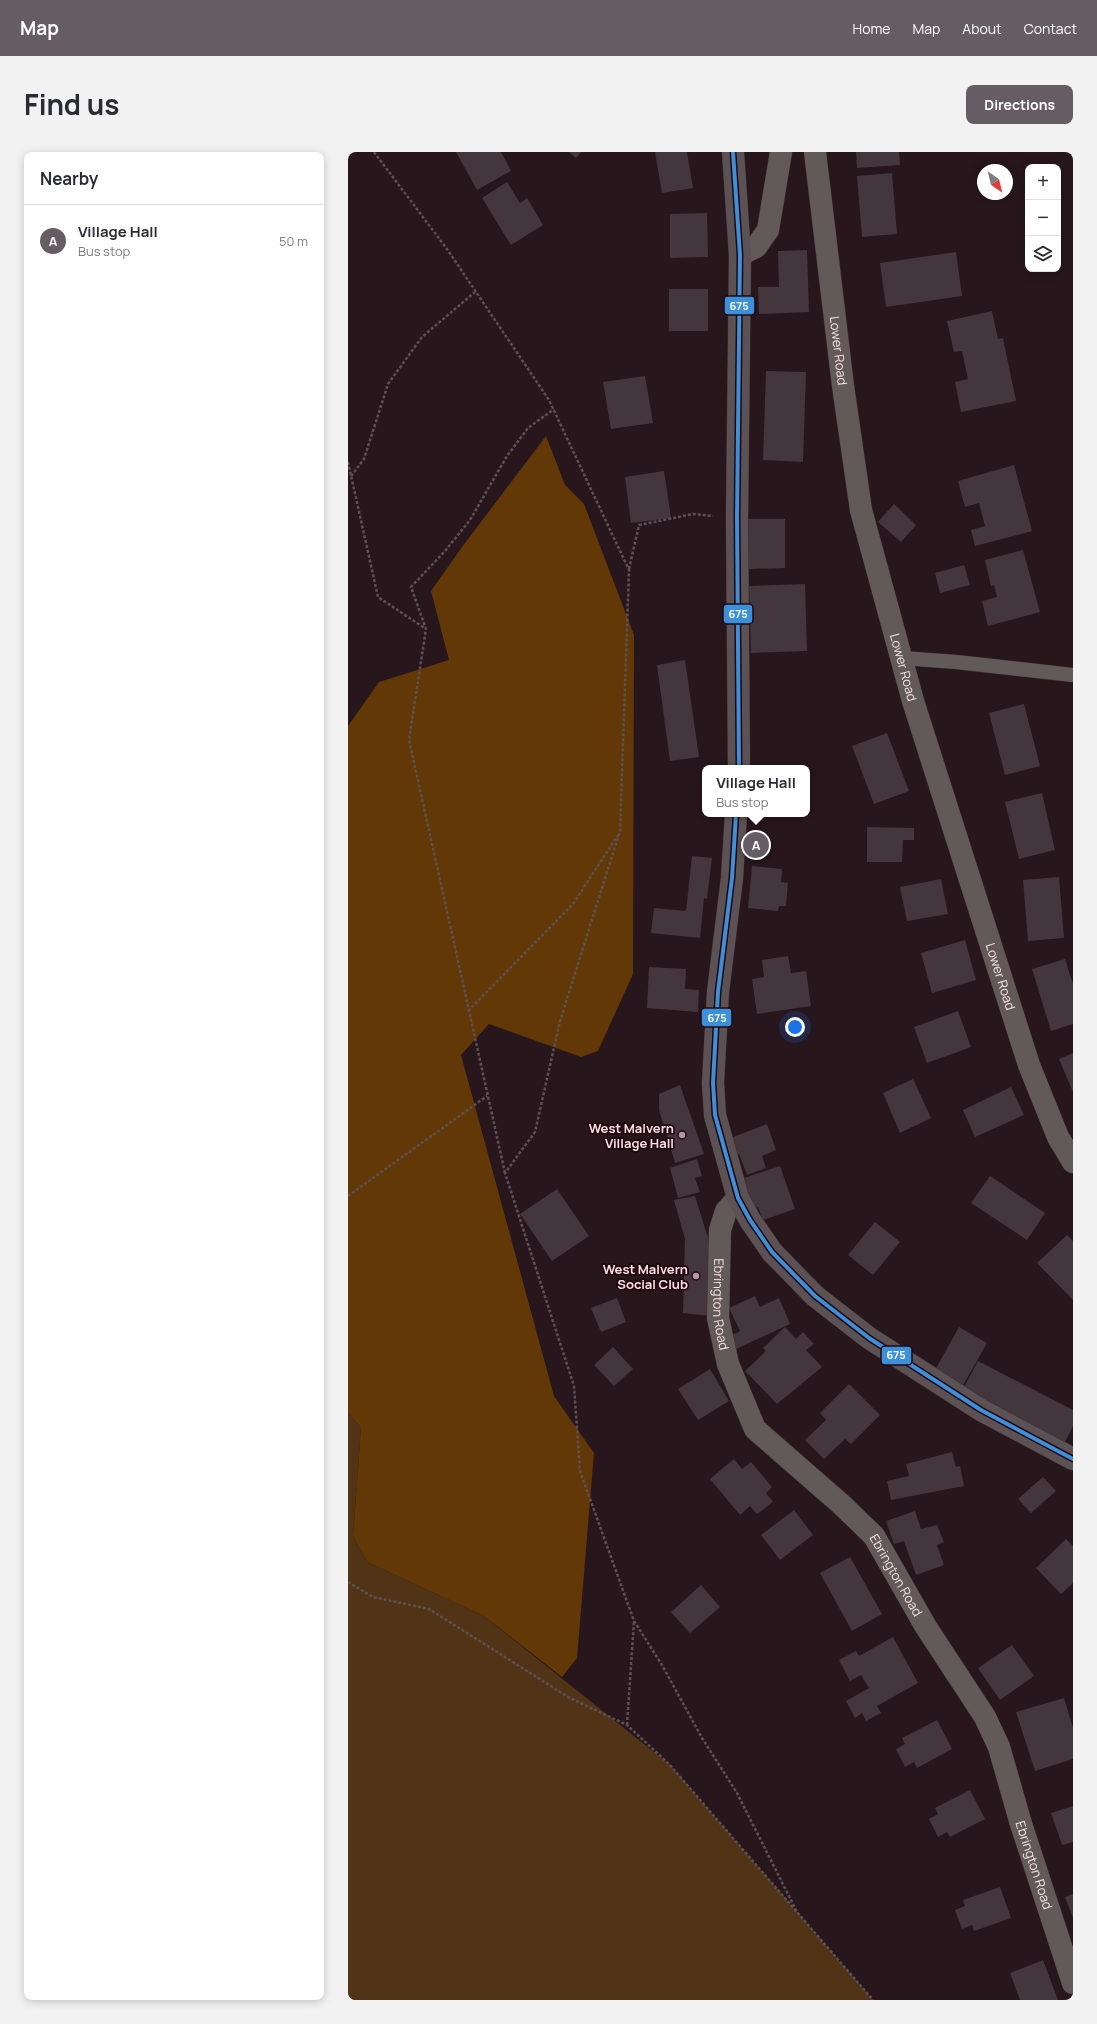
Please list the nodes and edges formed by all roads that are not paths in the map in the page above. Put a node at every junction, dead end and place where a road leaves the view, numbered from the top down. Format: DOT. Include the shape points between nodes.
graph roads {
  1 [pos="733,152"];
  2 [pos="781,152"];
  3 [pos="815,152"];
  4 [pos="740,255"];
  5 [pos="902,658"];
  6 [pos="1073,675"];
  7 [pos="739,765"];
  8 [pos="736,817"];
  9 [pos="1073,1162"];
  10 [pos="738,1198"];
  11 [pos="1073,1459"];
  12 [pos="1073,1983"];
  1 -- 4 [label="main road"];
  2 -- 4 [label="street" via="768,230 756,247"];
  3 -- 5 [label="street, Lower Road" via="843,386 861,510"];
  4 -- 7 [label="main road" via="737,517"];
  5 -- 6 [label="lane"];
  5 -- 9 [label="street, Lower Road" via="913,701 1029,1065 1058,1137"];
  8 -- 10 [label="main road" via="732,878 718,992 713,1083 715,1115"];
  10 -- 11 [label="main road" via="772,1252 815,1296 869,1338 981,1410"];
  10 -- 12 [label="street, Ebrington Road" via="726,1211 720,1230 718,1318 728,1364 755,1429 874,1536 926,1627 985,1717 999,1747 1021,1824"];
}
